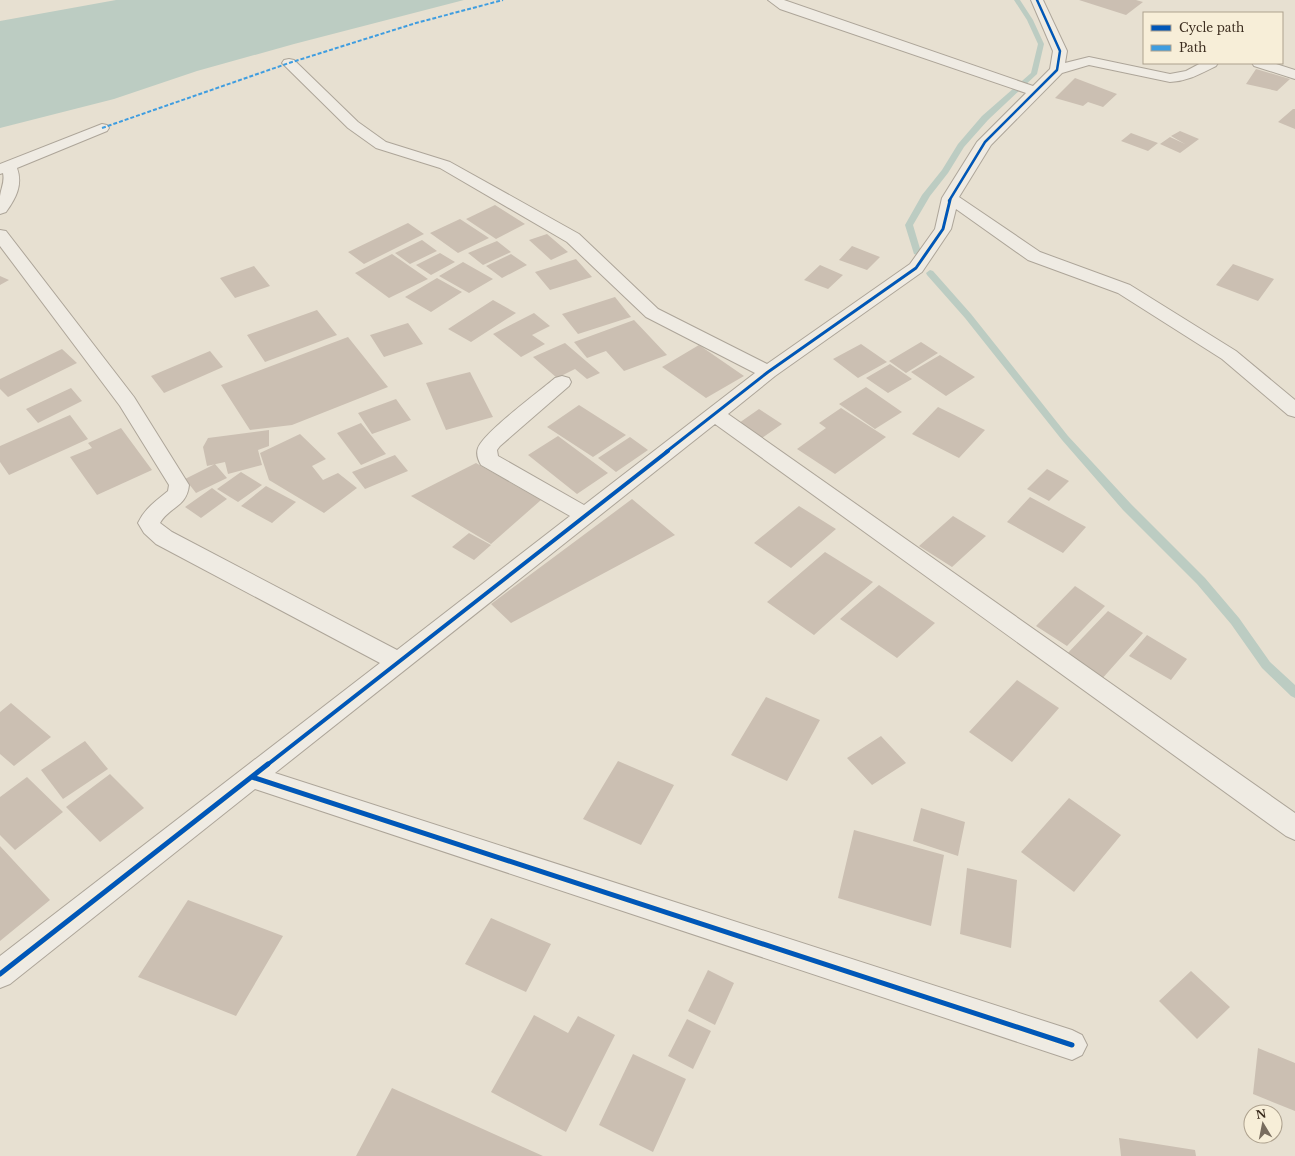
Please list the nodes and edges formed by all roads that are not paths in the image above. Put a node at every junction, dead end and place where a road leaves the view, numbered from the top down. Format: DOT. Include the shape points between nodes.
graph roads {
  1 [pos="774,0"];
  2 [pos="1037,0"];
  3 [pos="289,63"];
  4 [pos="1209,64"];
  5 [pos="1261,64"];
  6 [pos="1057,70"];
  7 [pos="1295,75"];
  8 [pos="1030,89"];
  9 [pos="102,128"];
  10 [pos="4,168"];
  11 [pos="950,198"];
  12 [pos="0,209"];
  13 [pos="0,235"];
  14 [pos="768,372"];
  15 [pos="562,382"];
  16 [pos="1295,410"];
  17 [pos="715,414"];
  18 [pos="586,516"];
  19 [pos="399,662"];
  20 [pos="252,777"];
  21 [pos="1295,828"];
  22 [pos="0,974"];
  23 [pos="1072,1046"];
  1 -- 8 [label="street" via="785,6"];
  2 -- 6 [label="street" via="1060,51"];
  3 -- 14 [label="street" via="353,125 381,145 445,165 573,238 652,313"];
  4 -- 6 [label="street" via="1191,74 1170,78 1089,60"];
  5 -- 7 [label="street"];
  6 -- 8 [label="street"];
  8 -- 11 [label="street" via="985,142"];
  9 -- 10 [label="street"];
  10 -- 12 [label="street" via="13,178 10,193"];
  11 -- 14 [label="street" via="943,229 916,268"];
  11 -- 16 [label="street" via="1034,256 1124,289 1229,355"];
  13 -- 19 [label="street" via="127,402 179,485 178,494 152,516 149,523 151,527 164,538"];
  14 -- 17 [label="street"];
  15 -- 18 [label="street" via="493,441 487,450 488,460"];
  17 -- 18 [label="street"];
  17 -- 21 [label="street"];
  18 -- 19 [label="street"];
  19 -- 20 [label="street"];
  20 -- 22 [label="street"];
  20 -- 23 [label="street"];
}
